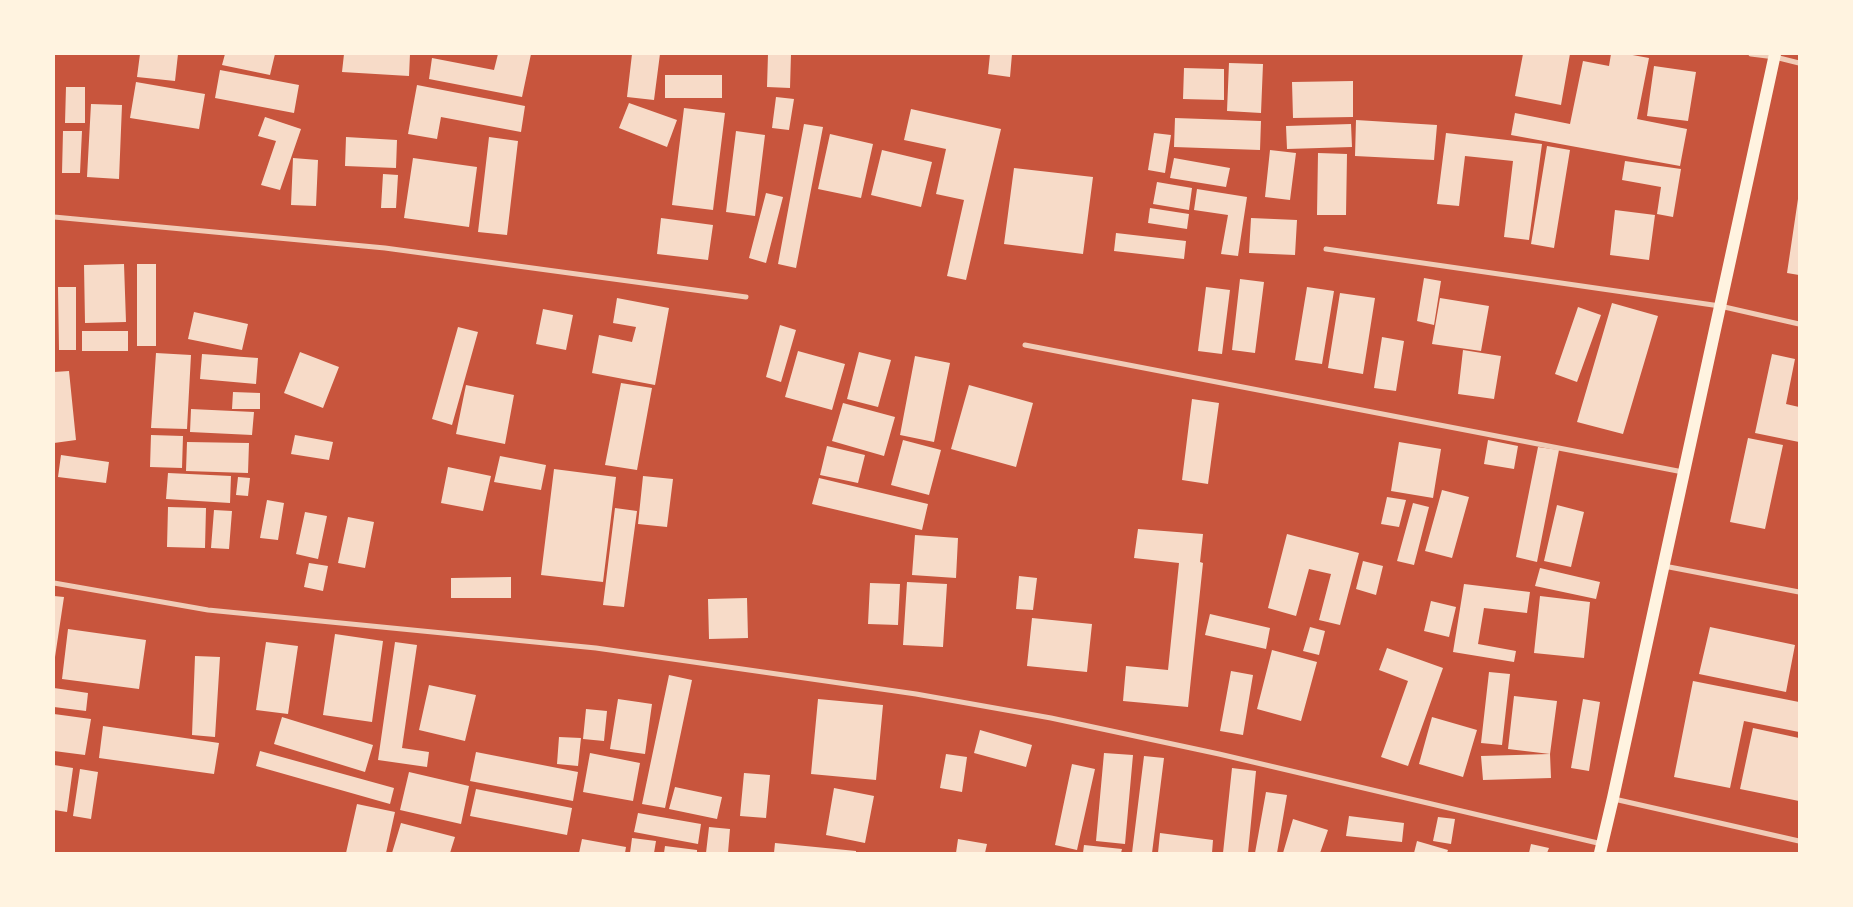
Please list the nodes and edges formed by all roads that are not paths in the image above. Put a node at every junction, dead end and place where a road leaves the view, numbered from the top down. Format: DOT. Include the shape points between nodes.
graph roads {
  1 [pos="1751,54"];
  2 [pos="1775,55"];
  3 [pos="1799,63"];
  4 [pos="54,217"];
  5 [pos="1326,249"];
  6 [pos="746,297"];
  7 [pos="1720,306"];
  8 [pos="1799,324"];
  9 [pos="1026,345"];
  10 [pos="1683,472"];
  11 [pos="1664,566"];
  12 [pos="54,583"];
  13 [pos="1799,592"];
  14 [pos="1613,798"];
  15 [pos="1799,841"];
  16 [pos="1601,849"];
  1 -- 2 [label="street"];
  2 -- 3 [label="street"];
  2 -- 7 [label="main road"];
  4 -- 6 [label="street" via="385,248"];
  5 -- 7 [label="street"];
  7 -- 8 [label="street"];
  7 -- 10 [label="main road"];
  9 -- 10 [label="street"];
  10 -- 11 [label="main road"];
  11 -- 13 [label="street"];
  11 -- 14 [label="main road"];
  12 -- 16 [label="street" via="208,610 596,648 926,696 1051,718 1218,754"];
  14 -- 15 [label="street"];
  14 -- 16 [label="main road"];
}
